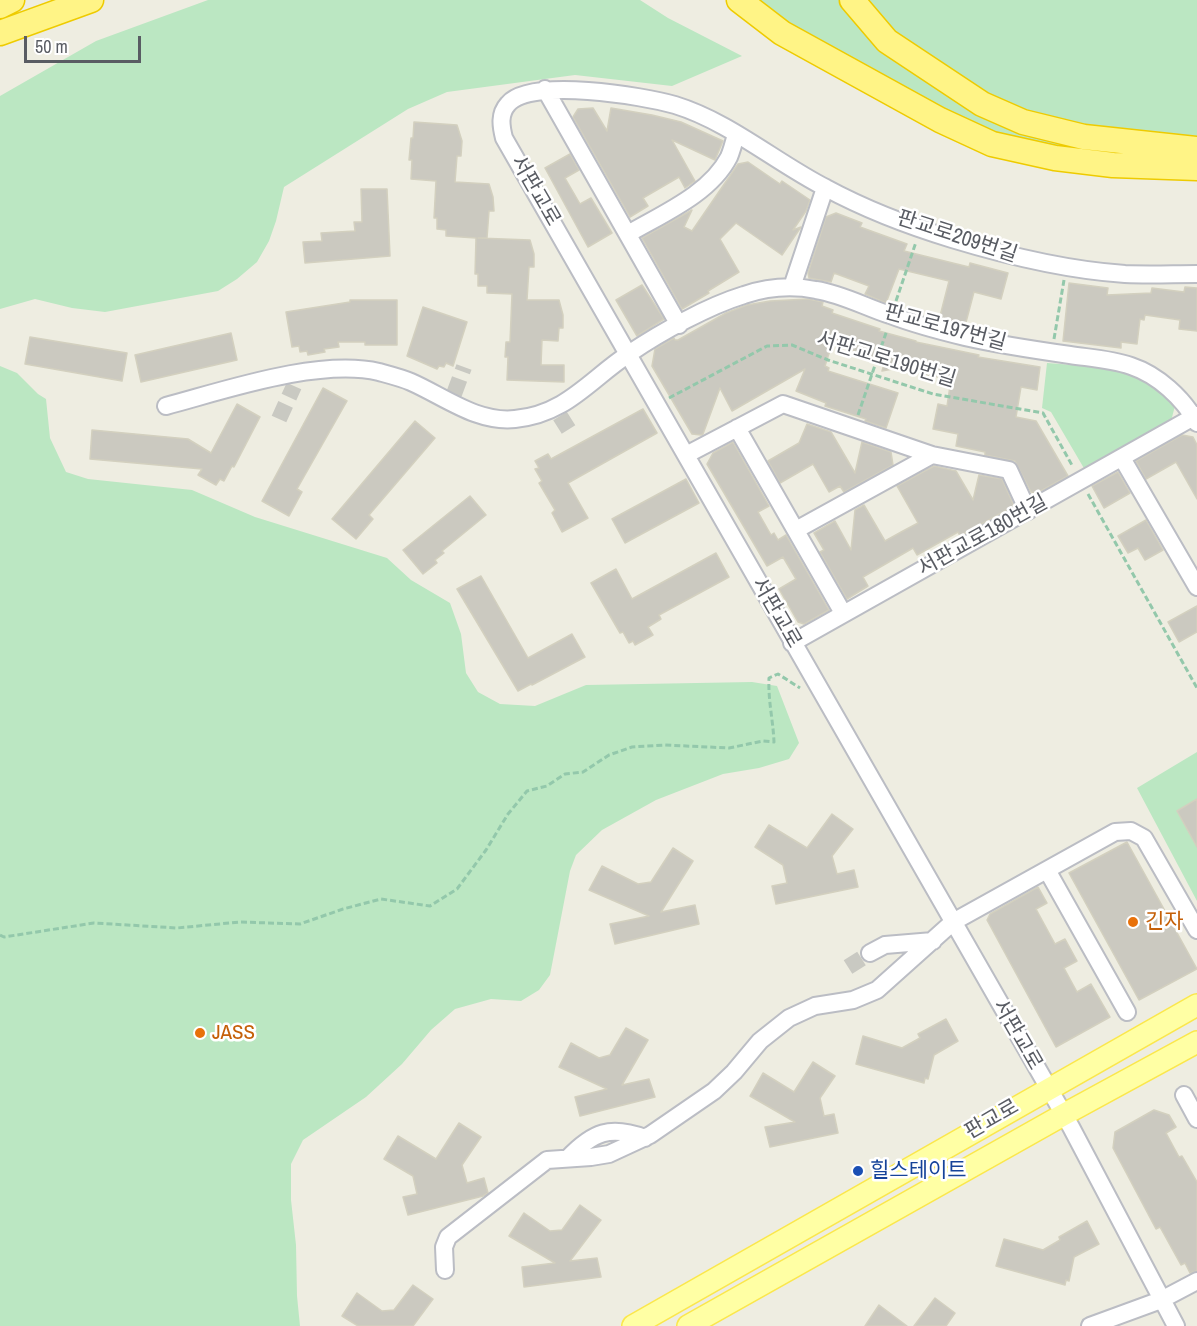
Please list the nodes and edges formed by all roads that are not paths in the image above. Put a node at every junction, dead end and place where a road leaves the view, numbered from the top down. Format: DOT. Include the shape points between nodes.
graph roads {
  1 [pos="12,0"];
  2 [pos="91,0"];
  3 [pos="739,0"];
  4 [pos="852,0"];
  5 [pos="0,6"];
  6 [pos="0,33"];
  7 [pos="545,90"];
  8 [pos="736,134"];
  9 [pos="504,138"];
  10 [pos="1197,149"];
  11 [pos="1197,168"];
  12 [pos="825,188"];
  13 [pos="628,234"];
  14 [pos="1197,274"];
  15 [pos="792,287"];
  16 [pos="679,325"];
  17 [pos="628,354"];
  18 [pos="166,406"];
  19 [pos="1196,418"];
  20 [pos="737,428"];
  21 [pos="686,455"];
  22 [pos="932,455"];
  23 [pos="1122,458"];
  24 [pos="1028,511"];
  25 [pos="796,530"];
  26 [pos="1197,587"];
  27 [pos="843,613"];
  28 [pos="792,643"];
  29 [pos="1047,870"];
  30 [pos="953,922"];
  31 [pos="1197,930"];
  32 [pos="933,941"];
  33 [pos="870,953"];
  34 [pos="1197,1005"];
  35 [pos="1127,1012"];
  36 [pos="1197,1042"];
  37 [pos="1048,1088"];
  38 [pos="1184,1095"];
  39 [pos="1063,1115"];
  40 [pos="1197,1119"];
  41 [pos="445,1270"];
  42 [pos="1197,1281"];
  43 [pos="1161,1300"];
  44 [pos="633,1326"];
  45 [pos="688,1326"];
  46 [pos="1090,1326"];
  47 [pos="1176,1326"];
  1 -- 5 [label="highway"];
  2 -- 6 [label="highway"];
  3 -- 11 [label="highway" via="782,33 940,120 992,144 1055,158 1113,165"];
  4 -- 10 [label="highway" via="887,41 982,104 1023,122 1084,137"];
  7 -- 8 [label="street, 판교로209번길" via="609,94 675,105"];
  7 -- 9 [label="street, 판교로209번길" via="520,95 508,103 502,114"];
  7 -- 13 [label="street"];
  8 -- 12 [label="street, 판교로209번길"];
  8 -- 13 [label="street" via="728,158 707,184"];
  9 -- 17 [label="street, 서판교로"];
  12 -- 14 [label="street, 판교로209번길" via="884,214 996,252 1066,267"];
  12 -- 15 [label="street"];
  13 -- 16 [label="street"];
  15 -- 16 [label="street, 판교로197번길" via="741,295"];
  15 -- 19 [label="street, 판교로197번길" via="835,294 891,316 962,336 1131,366 1168,388"];
  16 -- 17 [label="street, 판교로197번길"];
  17 -- 18 [label="street, 판교로197번길" via="557,412 529,418 483,416 410,381 362,369 336,369"];
  17 -- 21 [label="street, 서판교로"];
  19 -- 23 [label="street, 서판교로180번길"];
  20 -- 21 [label="street"];
  20 -- 22 [label="street" via="783,404"];
  20 -- 25 [label="street"];
  21 -- 28 [label="street, 서판교로"];
  22 -- 24 [label="street" via="1009,470"];
  22 -- 25 [label="street"];
  23 -- 24 [label="street, 서판교로180번길"];
  23 -- 26 [label="street"];
  24 -- 27 [label="street, 서판교로180번길"];
  25 -- 27 [label="street"];
  27 -- 28 [label="street, 서판교로180번길"];
  28 -- 30 [label="street, 서판교로"];
  29 -- 30 [label="street"];
  29 -- 31 [label="street" via="1115,832 1138,833"];
  29 -- 35 [label="street"];
  30 -- 32 [label="street"];
  30 -- 37 [label="street, 서판교로"];
  32 -- 33 [label="street" via="885,945"];
  32 -- 41 [label="street" via="877,990 853,1000 814,1006 789,1018 760,1041 714,1091 645,1138 609,1154 547,1160 457,1228 444,1247"];
  34 -- 37 [label="main road, 판교로"];
  36 -- 39 [label="main road, 판교로"];
  37 -- 39 [label="street, 서판교로"];
  37 -- 44 [label="main road, 판교로"];
  38 -- 40 [label="street"];
  39 -- 43 [label="street"];
  39 -- 45 [label="main road, 판교로"];
  42 -- 43 [label="street"];
  43 -- 46 [label="street"];
  43 -- 47 [label="street"];
}
